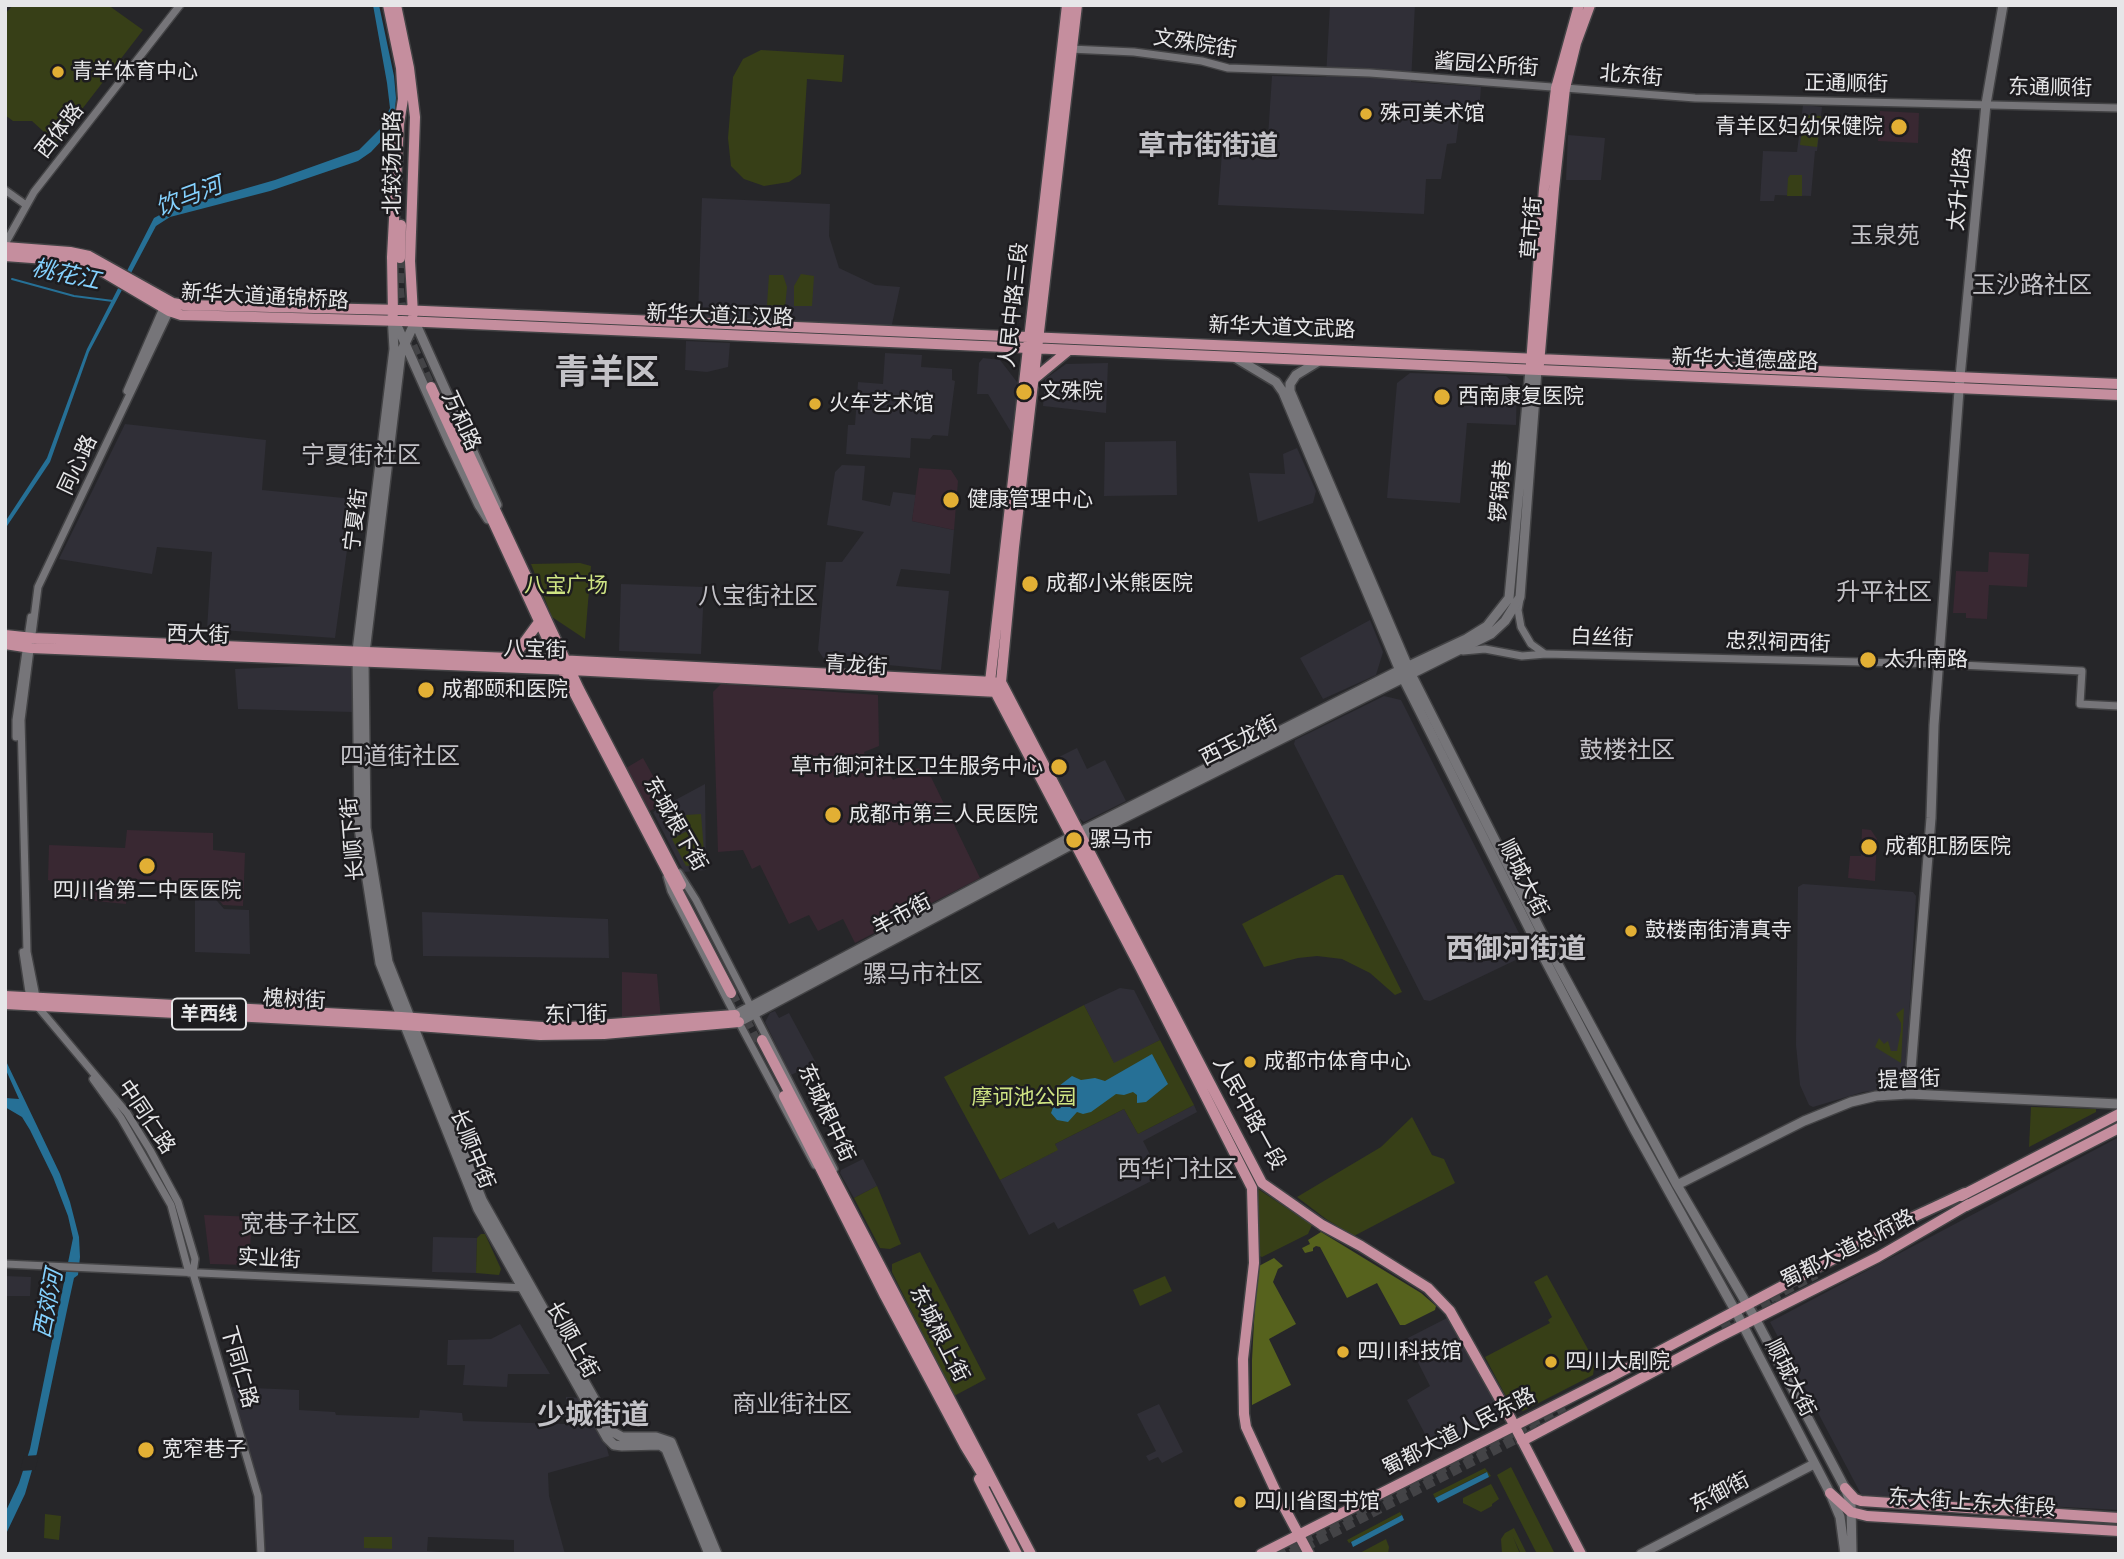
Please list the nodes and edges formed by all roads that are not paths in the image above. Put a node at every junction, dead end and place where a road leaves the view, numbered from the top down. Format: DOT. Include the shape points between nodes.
graph roads {
  1 [pos="180,5"];
  2 [pos="388,5"];
  3 [pos="396,5"];
  4 [pos="1067,5"];
  5 [pos="1077,5"];
  6 [pos="1579,5"];
  7 [pos="1590,5"];
  8 [pos="2003,5"];
  9 [pos="1066,48"];
  10 [pos="1413,77"];
  11 [pos="1560,88"];
  12 [pos="407,96"];
  13 [pos="1704,99"];
  14 [pos="1986,104"];
  15 [pos="2116,107"];
  16 [pos="5,190"];
  17 [pos="26,205"];
  18 [pos="5,246"];
  19 [pos="5,256"];
  20 [pos="402,259"];
  21 [pos="116,274"];
  22 [pos="168,305"];
  23 [pos="396,310"];
  24 [pos="412,310"];
  25 [pos="396,321"];
  26 [pos="415,322"];
  27 [pos="1035,337"];
  28 [pos="405,343"];
  29 [pos="1033,348"];
  30 [pos="1069,350"];
  31 [pos="1234,357"];
  32 [pos="1536,359"];
  33 [pos="1319,361"];
  34 [pos="1533,370"];
  35 [pos="1960,377"];
  36 [pos="1034,379"];
  37 [pos="2119,384"];
  38 [pos="434,386"];
  39 [pos="1959,388"];
  40 [pos="2119,395"];
  41 [pos="501,532"];
  42 [pos="1520,597"];
  43 [pos="539,622"];
  44 [pos="5,635"];
  45 [pos="29,643"];
  46 [pos="5,644"];
  47 [pos="1461,651"];
  48 [pos="1546,654"];
  49 [pos="361,656"];
  50 [pos="1657,657"];
  51 [pos="512,659"];
  52 [pos="1940,664"];
  53 [pos="564,665"];
  54 [pos="1405,672"];
  55 [pos="596,673"];
  56 [pos="705,673"];
  57 [pos="998,687"];
  58 [pos="581,693"];
  59 [pos="2119,706"];
  60 [pos="1076,838"];
  61 [pos="666,863"];
  62 [pos="733,991"];
  63 [pos="5,996"];
  64 [pos="33,1002"];
  65 [pos="5,1004"];
  66 [pos="753,1009"];
  67 [pos="737,1018"];
  68 [pos="407,1022"];
  69 [pos="759,1041"];
  70 [pos="1909,1094"];
  71 [pos="2119,1104"];
  72 [pos="2119,1114"];
  73 [pos="2119,1128"];
  74 [pos="831,1180"];
  75 [pos="1262,1183"];
  76 [pos="1677,1185"];
  77 [pos="1252,1188"];
  78 [pos="862,1238"];
  79 [pos="5,1264"];
  80 [pos="191,1273"];
  81 [pos="1816,1277"];
  82 [pos="527,1288"];
  83 [pos="1748,1305"];
  84 [pos="1736,1312"];
  85 [pos="1755,1318"];
  86 [pos="1743,1325"];
  87 [pos="1514,1426"];
  88 [pos="1522,1441"];
  89 [pos="965,1446"];
  90 [pos="978,1450"];
  91 [pos="1814,1464"];
  92 [pos="1845,1488"];
  93 [pos="1830,1493"];
  94 [pos="1895,1503"];
  95 [pos="1851,1512"];
  96 [pos="1894,1516"];
  97 [pos="2119,1518"];
  98 [pos="2119,1531"];
  99 [pos="1298,1535"];
  100 [pos="1268,1553"];
  101 [pos="1307,1553"];
  102 [pos="261,1554"];
  103 [pos="709,1554"];
  104 [pos="716,1554"];
  105 [pos="1017,1554"];
  106 [pos="1024,1554"];
  107 [pos="1031,1554"];
  108 [pos="1039,1554"];
  109 [pos="1581,1554"];
  110 [pos="1641,1554"];
  111 [pos="1844,1554"];
  112 [pos="1852,1554"];
  1 -- 17 [label="street, 西体路"];
  2 -- 12 [label="main road, 北较场西路"];
  3 -- 12 [label="main road, 北较场西路" via="409,68"];
  4 -- 9 [label="main road, 人民中路三段"];
  5 -- 9 [label="main road, 人民中路三段"];
  6 -- 11 [label="main road"];
  7 -- 11 [label="main road"];
  8 -- 14 [label="main road, 太升北路"];
  9 -- 10 [label="street, 文殊院街" via="1134,52 1228,68"];
  9 -- 27 [label="main road, 人民中路三段"];
  10 -- 11 [label="street, 酱园公所街"];
  11 -- 13 [label="street, 北东街"];
  11 -- 32 [label="main road, 草市街" via="1544,188"];
  12 -- 20 [label="main road, 北较场西路" via="399,124"];
  12 -- 20 [label="main road, 北较场西路" via="415,117"];
  13 -- 14 [label="street, 正通顺街"];
  14 -- 15 [label="street, 东通顺街"];
  14 -- 35 [label="main road, 太升北路"];
  16 -- 17 [label="street"];
  17 -- 18 [label="street, 西体路"];
  18 -- 21 [label="main road" via="89,256"];
  19 -- 21 [label="main road" via="86,262"];
  20 -- 23 [label="main road, 北较场西路"];
  20 -- 24 [label="main road, 北较场西路"];
  21 -- 22 [label="main road, 新华大道通锦桥路"];
  22 -- 23 [label="main road, 新华大道通锦桥路"];
  22 -- 25 [label="main road, 新华大道通锦桥路" via="181,315"];
  22 -- 45 [label="street, 同心路" via="38,587"];
  23 -- 24 [label="main road, 新华大道江汉路"];
  23 -- 25 [label="main road, 北较场西路"];
  24 -- 26 [label="main road, 北较场西路"];
  24 -- 27 [label="main road, 新华大道江汉路"];
  25 -- 26 [label="main road, 新华大道江汉路"];
  25 -- 28 [label="main road, 万和路"];
  25 -- 49 [label="main road, 宁夏街"];
  26 -- 28 [label="main road, 宁夏街"];
  26 -- 29 [label="main road, 新华大道江汉路"];
  26 -- 41 [label="main road, 万和路" via="494,495"];
  27 -- 29 [label="main road, 人民中路三段"];
  27 -- 32 [label="main road, 新华大道文武路"];
  28 -- 41 [label="main road, 万和路" via="479,505"];
  28 -- 49 [label="main road, 宁夏街"];
  29 -- 30 [label="main road, 新华大道文武路"];
  29 -- 36 [label="main road, 人民中路三段"];
  29 -- 57 [label="main road, 人民中路三段"];
  30 -- 31 [label="main road, 新华大道文武路"];
  30 -- 36 [label="main road"];
  31 -- 33 [label="main road, 新华大道文武路"];
  31 -- 54 [label="main road, 顺城大街" via="1276,382 1283,392"];
  32 -- 34 [label="main road, 草市街"];
  32 -- 35 [label="main road, 新华大道德盛路"];
  33 -- 34 [label="main road, 新华大道文武路"];
  33 -- 54 [label="main road, 顺城大街" via="1296,375 1290,391"];
  34 -- 39 [label="main road, 新华大道德盛路"];
  34 -- 42 [label="main road, 锣锅巷"];
  34 -- 54 [label="main road, 锣锅巷" via="1509,597 1487,626"];
  35 -- 37 [label="main road, 新华大道德盛路"];
  35 -- 39 [label="main road"];
  36 -- 57 [label="main road, 人民中路三段"];
  38 -- 41 [label="main road, 万和路"];
  39 -- 40 [label="main road, 新华大道德盛路"];
  39 -- 52 [label="main road"];
  41 -- 43 [label="main road, 万和路"];
  41 -- 53 [label="main road, 万和路"];
  42 -- 47 [label="main road" via="1491,634"];
  42 -- 48 [label="street, 白丝街" via="1521,627 1531,644"];
  43 -- 51 [label="main road"];
  43 -- 53 [label="main road, 万和路"];
  44 -- 45 [label="main road"];
  45 -- 46 [label="main road"];
  45 -- 49 [label="main road, 西大街"];
  45 -- 64 [label="street, 同心路" via="21,758 24,914"];
  47 -- 48 [label="street, 白丝街"];
  47 -- 54 [label="main road"];
  48 -- 50 [label="street, 白丝街"];
  49 -- 51 [label="main road, 八宝街"];
  49 -- 53 [label="main road, 八宝街"];
  49 -- 68 [label="main road, 长顺下街" via="366,828 384,944"];
  50 -- 52 [label="street, 忠烈祠西街"];
  51 -- 53 [label="main road, 八宝街"];
  52 -- 59 [label="street, 忠烈祠西街" via="2082,671 2080,704"];
  52 -- 70 [label="main road"];
  53 -- 55 [label="main road, 八宝街"];
  53 -- 56 [label="main road, 八宝街"];
  53 -- 58 [label="main road, 东城根下街"];
  53 -- 61 [label="main road, 东城根下街"];
  54 -- 60 [label="main road, 西玉龙街"];
  54 -- 76 [label="main road, 顺城大街"];
  54 -- 84 [label="main road, 顺城大街" via="1542,954"];
  55 -- 56 [label="main road, 八宝街"];
  55 -- 58 [label="main road"];
  56 -- 57 [label="main road, 青龙街"];
  57 -- 60 [label="main road, 人民中路一段"];
  58 -- 61 [label="main road, 东城根下街"];
  60 -- 66 [label="main road, 羊市街"];
  60 -- 75 [label="main road, 人民中路一段"];
  60 -- 77 [label="main road, 人民中路一段"];
  61 -- 62 [label="main road"];
  61 -- 66 [label="street, 东城根下街" via="696,900"];
  61 -- 67 [label="street, 东城根下街" via="671,891"];
  63 -- 64 [label="main road, 槐树街 / 羊西线"];
  64 -- 65 [label="main road, 槐树街 / 羊西线"];
  64 -- 68 [label="main road, 槐树街 / 羊西线"];
  64 -- 80 [label="street, 下同仁路" via="121,1118 171,1205"];
  66 -- 67 [label="main road, 羊市街"];
  66 -- 74 [label="street, 东城根中街" via="823,1143 834,1169"];
  67 -- 68 [label="main road, 东门街" via="556,1028"];
  67 -- 74 [label="street, 东城根中街" via="808,1156"];
  68 -- 82 [label="main road, 长顺中街" via="475,1203"];
  69 -- 74 [label="main road"];
  70 -- 71 [label="main road, 提督街"];
  70 -- 76 [label="main road, 提督街" via="1876,1096 1833,1109"];
  72 -- 81 [label="main road, 蜀都大道总府路" via="1909,1219"];
  73 -- 81 [label="main road, 蜀都大道总府路" via="1920,1234"];
  74 -- 78 [label="main road, 东城根中街"];
  75 -- 77 [label="main road"];
  75 -- 87 [label="main road, 人民中路一段" via="1428,1288 1450,1311"];
  76 -- 83 [label="main road, 顺城大街"];
  77 -- 99 [label="main road, 人民中路一段" via="1254,1263 1243,1359 1244,1415"];
  78 -- 89 [label="main road, 东城根上街"];
  78 -- 90 [label="main road, 东城根上街"];
  79 -- 80 [label="street, 实业街"];
  80 -- 82 [label="street, 实业街"];
  80 -- 102 [label="street, 下同仁路" via="258,1496"];
  81 -- 83 [label="main road, 蜀都大道总府路"];
  81 -- 85 [label="main road, 蜀都大道总府路"];
  82 -- 103 [label="main road, 长顺上街" via="607,1438 622,1447 660,1445 666,1449"];
  82 -- 104 [label="main road, 长顺上街" via="612,1432 671,1442"];
  83 -- 84 [label="main road, 蜀都大道人民东路"];
  83 -- 85 [label="main road, 顺城大街"];
  84 -- 86 [label="main road, 顺城大街"];
  84 -- 87 [label="main road, 蜀都大道人民东路"];
  85 -- 86 [label="main road, 蜀都大道总府路"];
  85 -- 92 [label="main road, 顺城大街"];
  86 -- 88 [label="main road, 蜀都大道人民东路"];
  86 -- 91 [label="main road, 顺城大街"];
  87 -- 88 [label="main road, 人民中路一段"];
  87 -- 99 [label="main road, 蜀都大道人民东路"];
  88 -- 109 [label="main road, 人民中路一段"];
  89 -- 105 [label="main road, 东城根上街"];
  89 -- 106 [label="main road, 东城根上街"];
  90 -- 107 [label="main road, 东城根上街"];
  90 -- 108 [label="main road, 东城根上街" via="997,1475"];
  91 -- 93 [label="main road, 顺城大街"];
  91 -- 110 [label="main road, 东御街"];
  92 -- 94 [label="main road, 东大街上东大街段" via="1861,1501"];
  92 -- 95 [label="main road, 顺城大街"];
  93 -- 95 [label="main road"];
  93 -- 111 [label="main road, 顺城大街" via="1840,1517"];
  94 -- 96 [label="main road" via="1890,1506"];
  94 -- 97 [label="main road, 东大街上东大街段"];
  95 -- 96 [label="main road, 东大街上东大街段"];
  95 -- 112 [label="main road, 顺城大街"];
  96 -- 98 [label="main road, 东大街上东大街段"];
  99 -- 100 [label="main road, 蜀都大道人民东路"];
  99 -- 101 [label="main road, 人民中路一段"];
}
